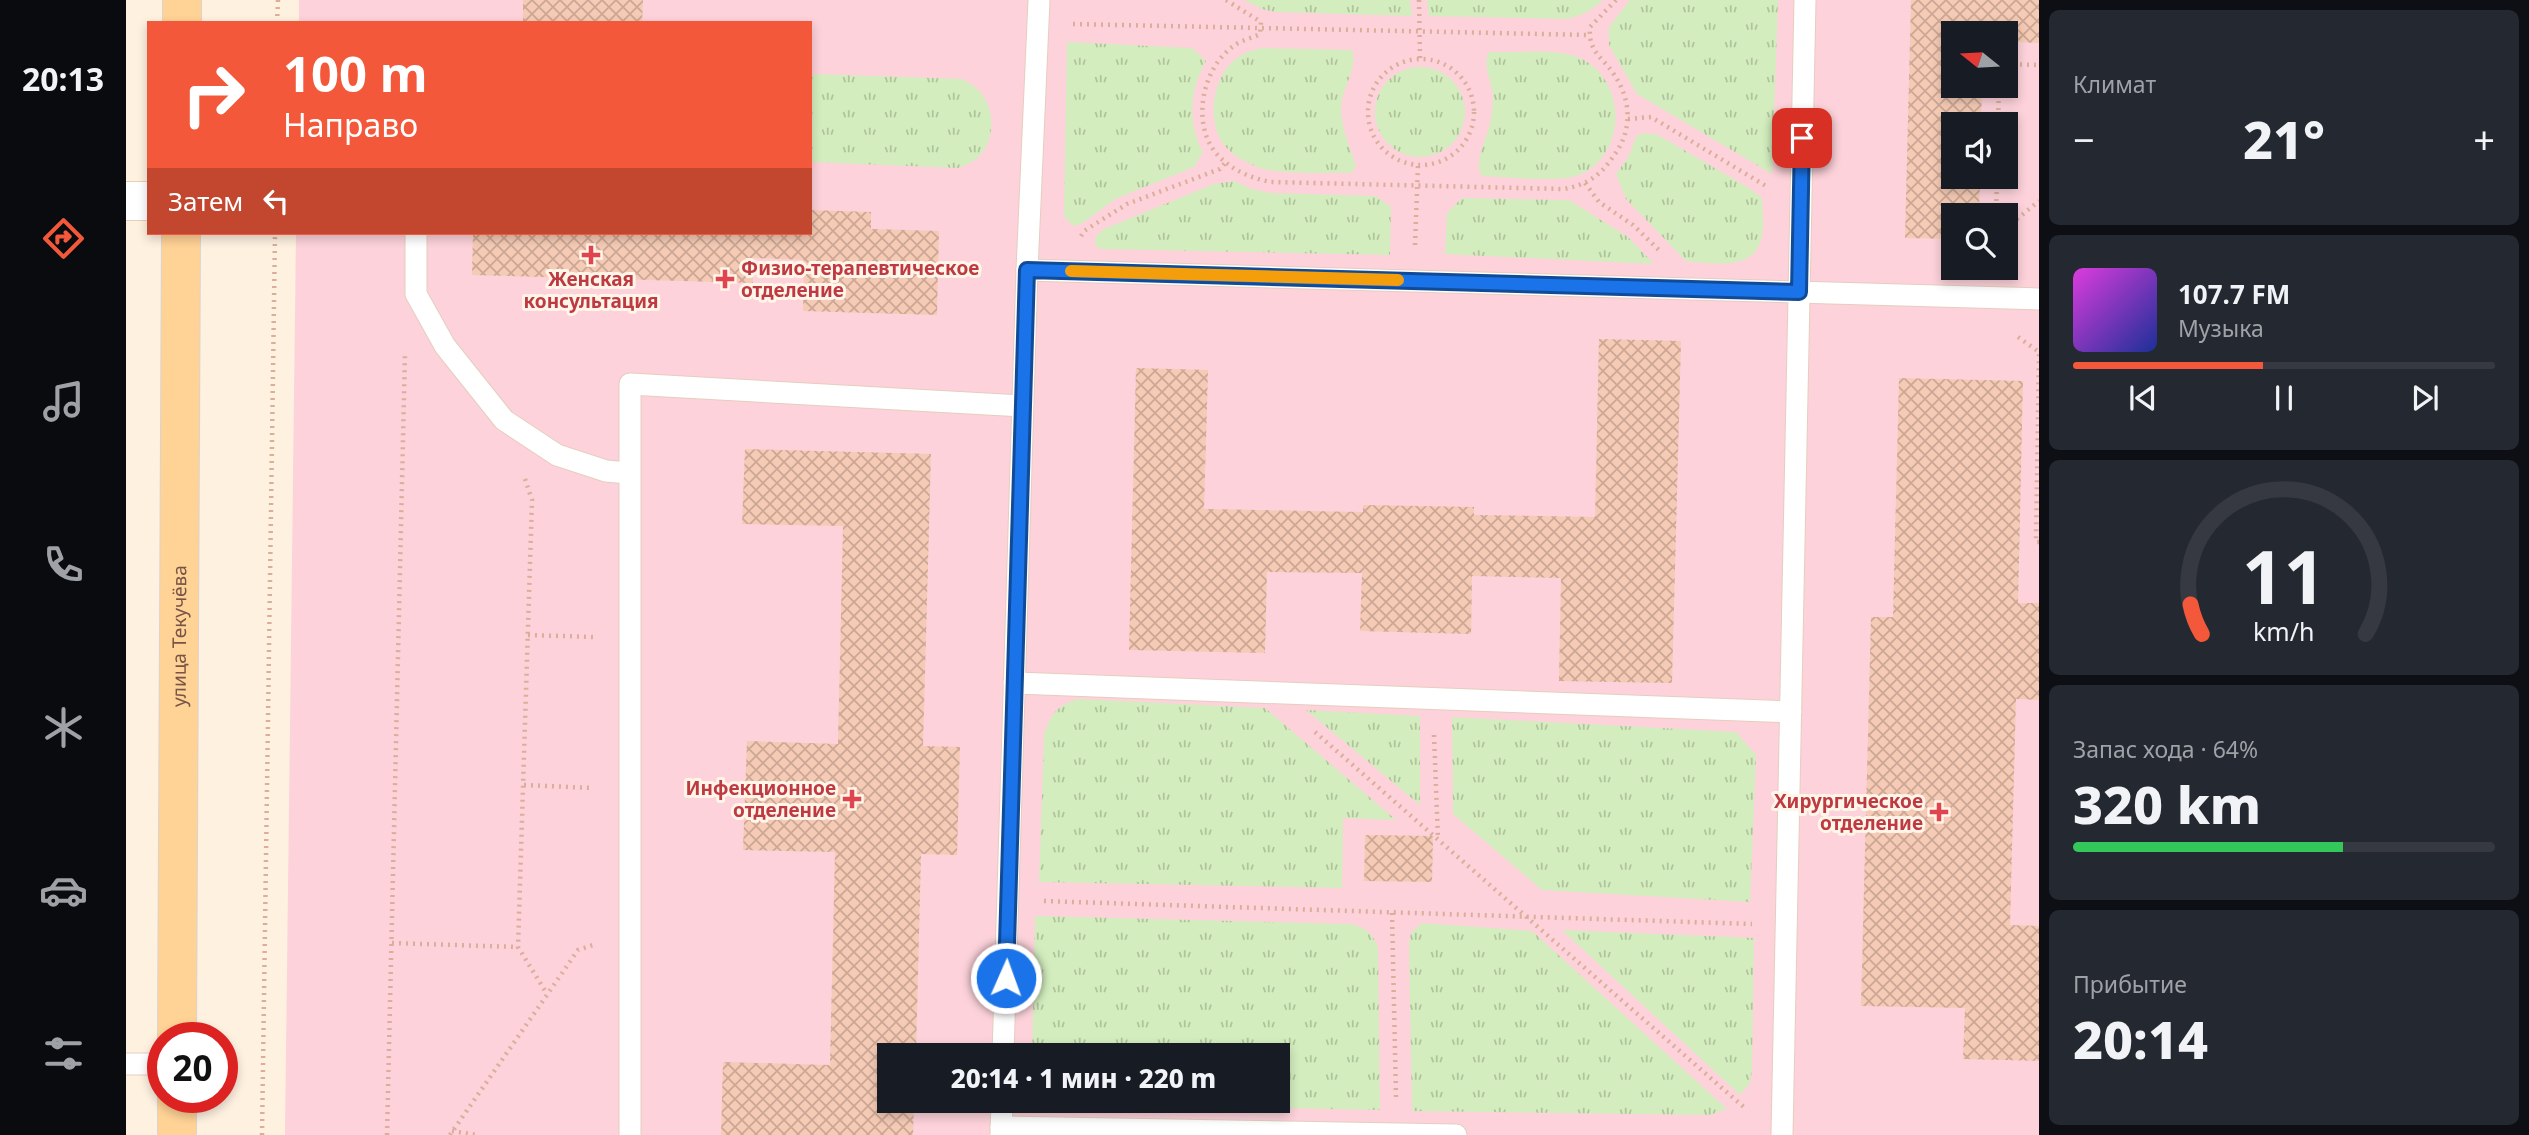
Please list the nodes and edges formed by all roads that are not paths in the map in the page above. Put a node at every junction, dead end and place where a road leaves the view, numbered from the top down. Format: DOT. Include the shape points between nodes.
graph roads {
  1 [pos="182,0"];
  2 [pos="1038,0"];
  3 [pos="1805,0"];
  4 [pos="182,21"];
  5 [pos="126,201"];
  6 [pos="147,201"];
  7 [pos="181,235"];
  8 [pos="416,235"];
  9 [pos="1027,270"];
  10 [pos="1799,292"];
  11 [pos="2039,299"];
  12 [pos="1022,406"];
  13 [pos="629,473"];
  14 [pos="1014,683"];
  15 [pos="1791,712"];
  16 [pos="177,1022"];
  17 [pos="1003,1043"];
  18 [pos="126,1064"];
  19 [pos="147,1064"];
  20 [pos="177,1113"];
  21 [pos="1002,1113"];
  22 [pos="1001,1131"];
  23 [pos="1396,1134"];
  24 [pos="177,1135"];
  25 [pos="630,1135"];
  26 [pos="1456,1135"];
  27 [pos="1782,1135"];
  1 -- 4 [label="main road"];
  2 -- 9 [label="lane"];
  3 -- 10 [label="lane"];
  5 -- 6 [label="main road"];
  7 -- 16 [label="main road, улица Текучёва"];
  8 -- 13 [label="lane" via="416,294 445,346 504,420 557,455 606,471"];
  9 -- 10 [label="lane"];
  9 -- 12 [label="lane"];
  10 -- 11 [label="lane"];
  10 -- 15 [label="lane"];
  12 -- 13 [label="lane" via="630,384"];
  12 -- 14 [label="lane"];
  13 -- 25 [label="lane"];
  14 -- 15 [label="lane"];
  14 -- 17 [label="lane"];
  15 -- 27 [label="lane"];
  18 -- 19 [label="lane"];
  20 -- 24 [label="main road"];
  21 -- 22 [label="lane"];
  22 -- 23 [label="lane"];
  23 -- 26 [label="lane"];
}
